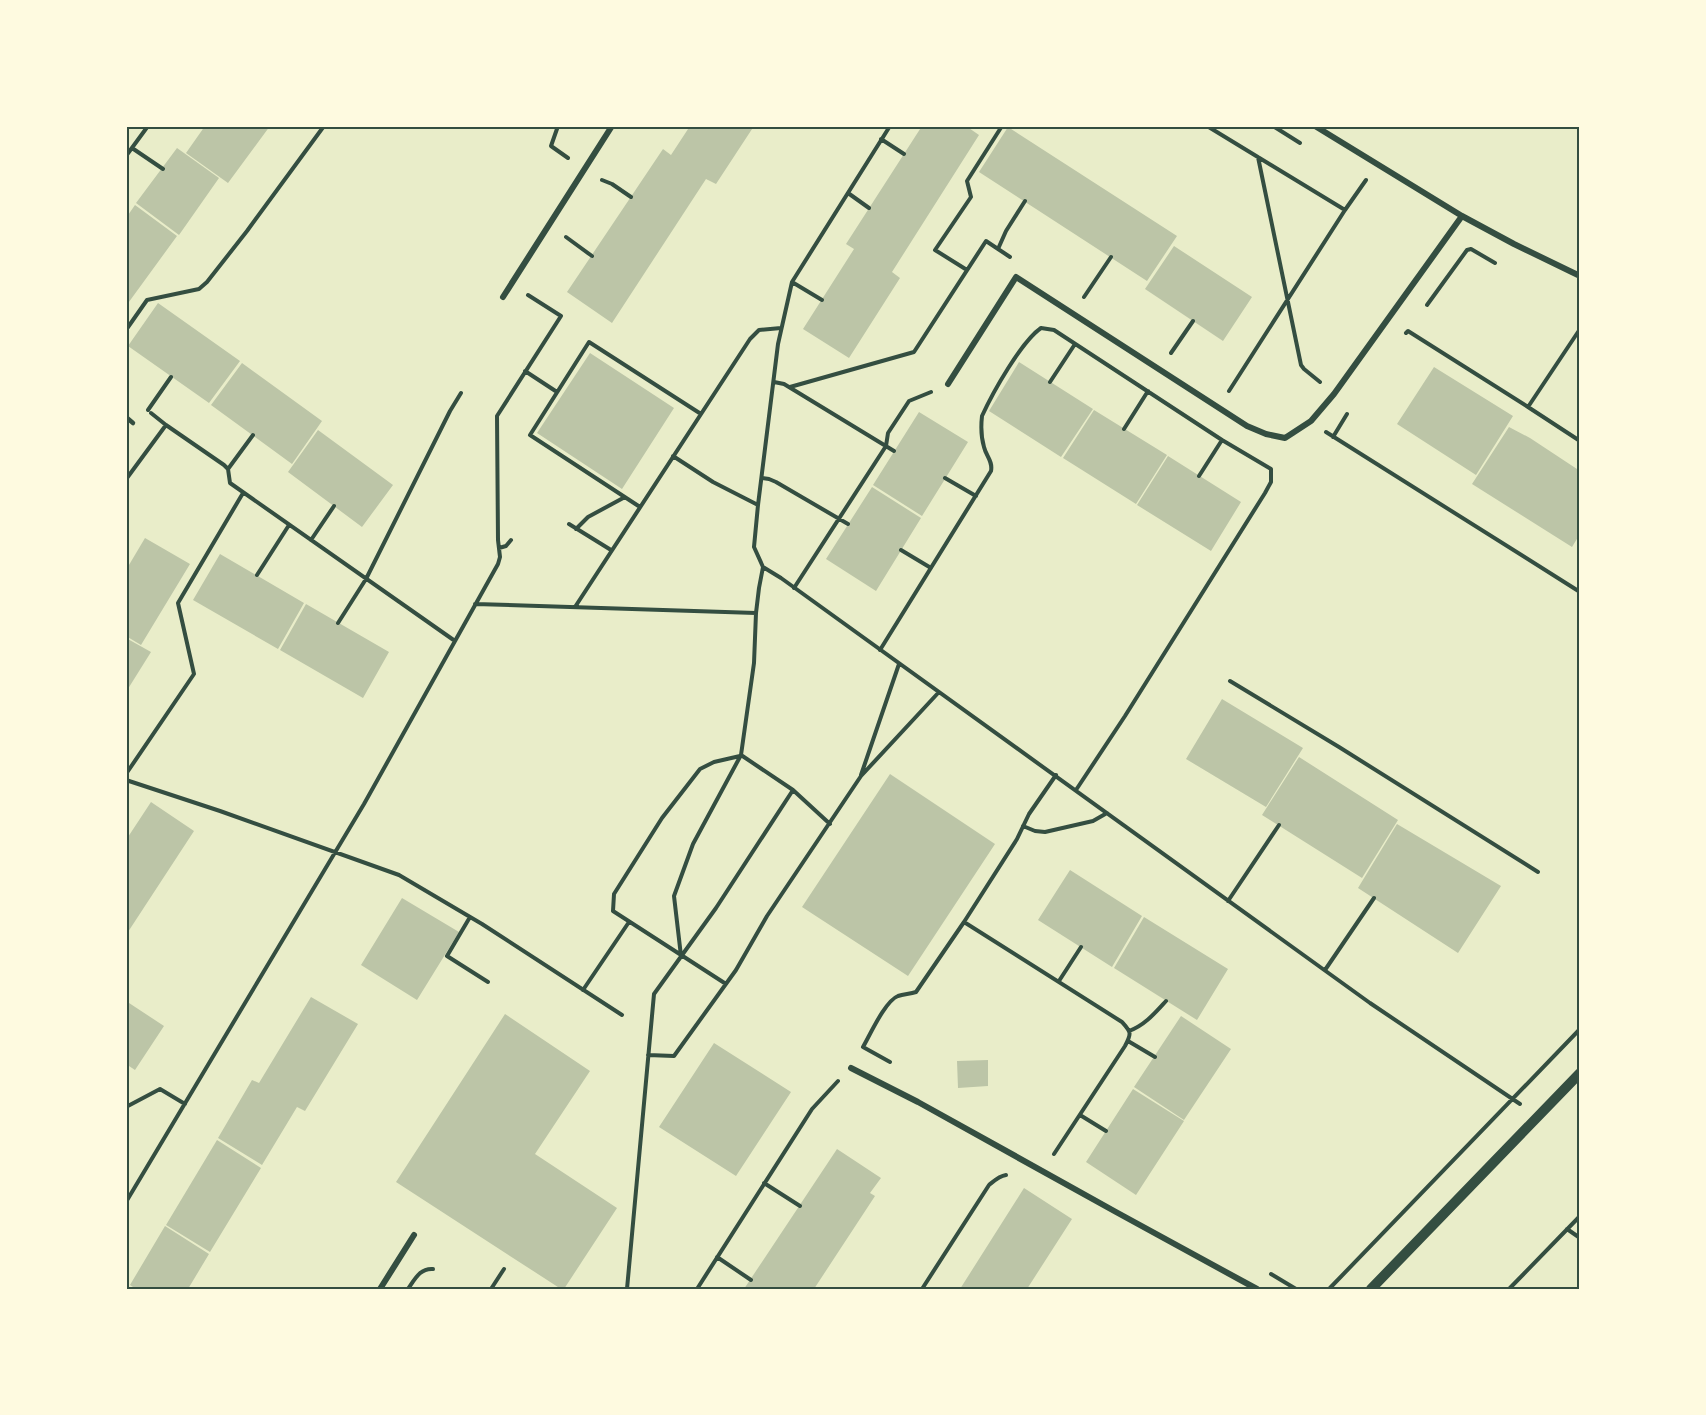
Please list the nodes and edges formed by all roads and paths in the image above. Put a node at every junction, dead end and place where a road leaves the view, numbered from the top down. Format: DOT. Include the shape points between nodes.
graph roads {
  1 [pos="148,126"];
  2 [pos="324,126"];
  3 [pos="612,126"];
  4 [pos="890,126"];
  5 [pos="1002,126"];
  6 [pos="1207,126"];
  7 [pos="1315,126"];
  8 [pos="881,139"];
  9 [pos="132,148"];
  10 [pos="904,154"];
  11 [pos="126,156"];
  12 [pos="1258,157"];
  13 [pos="163,169"];
  14 [pos="598,179"];
  15 [pos="1374,185"];
  16 [pos="848,193"];
  17 [pos="632,197"];
  18 [pos="1025,201"];
  19 [pos="869,208"];
  20 [pos="1462,216"];
  21 [pos="564,235"];
  22 [pos="998,249"];
  23 [pos="592,256"];
  24 [pos="1111,257"];
  25 [pos="1495,263"];
  26 [pos="967,270"];
  27 [pos="1580,276"];
  28 [pos="792,282"];
  29 [pos="527,294"];
  30 [pos="503,297"];
  31 [pos="822,300"];
  32 [pos="1081,303"];
  33 [pos="1421,313"];
  34 [pos="1193,321"];
  35 [pos="1387,323"];
  36 [pos="782,328"];
  37 [pos="1580,329"];
  38 [pos="126,330"];
  39 [pos="1408,331"];
  40 [pos="1401,340"];
  41 [pos="1075,344"];
  42 [pos="1167,358"];
  43 [pos="525,371"];
  44 [pos="171,377"];
  45 [pos="774,382"];
  46 [pos="1050,382"];
  47 [pos="948,384"];
  48 [pos="1148,391"];
  49 [pos="557,392"];
  50 [pos="461,393"];
  51 [pos="1334,394"];
  52 [pos="1352,405"];
  53 [pos="1528,407"];
  54 [pos="147,410"];
  55 [pos="701,414"];
  56 [pos="126,417"];
  57 [pos="1311,421"];
  58 [pos="134,423"];
  59 [pos="1124,429"];
  60 [pos="253,435"];
  61 [pos="1333,437"];
  62 [pos="1222,440"];
  63 [pos="1580,441"];
  64 [pos="886,446"];
  65 [pos="894,451"];
  66 [pos="673,456"];
  67 [pos="228,469"];
  68 [pos="1199,476"];
  69 [pos="761,478"];
  70 [pos="945,478"];
  71 [pos="126,484"];
  72 [pos="243,493"];
  73 [pos="977,496"];
  74 [pos="625,497"];
  75 [pos="758,505"];
  76 [pos="334,506"];
  77 [pos="640,507"];
  78 [pos="839,519"];
  79 [pos="569,524"];
  80 [pos="848,524"];
  81 [pos="289,525"];
  82 [pos="576,529"];
  83 [pos="310,540"];
  84 [pos="511,540"];
  85 [pos="499,548"];
  86 [pos="611,550"];
  87 [pos="901,550"];
  88 [pos="763,567"];
  89 [pos="931,568"];
  90 [pos="257,575"];
  91 [pos="366,579"];
  92 [pos="794,588"];
  93 [pos="1580,592"];
  94 [pos="475,604"];
  95 [pos="575,607"];
  96 [pos="756,613"];
  97 [pos="338,623"];
  98 [pos="455,641"];
  99 [pos="880,650"];
  100 [pos="899,664"];
  101 [pos="1230,681"];
  102 [pos="939,692"];
  103 [pos="741,755"];
  104 [pos="126,774"];
  105 [pos="861,776"];
  106 [pos="1056,776"];
  107 [pos="126,780"];
  108 [pos="793,790"];
  109 [pos="1076,790"];
  110 [pos="1107,813"];
  111 [pos="830,824"];
  112 [pos="1279,825"];
  113 [pos="1023,826"];
  114 [pos="336,851"];
  115 [pos="1538,872"];
  116 [pos="1374,898"];
  117 [pos="1228,901"];
  118 [pos="470,917"];
  119 [pos="628,922"];
  120 [pos="964,922"];
  121 [pos="1081,947"];
  122 [pos="681,956"];
  123 [pos="1325,970"];
  124 [pos="1059,981"];
  125 [pos="488,982"];
  126 [pos="726,984"];
  127 [pos="583,990"];
  128 [pos="890,1001"];
  129 [pos="1166,1001"];
  130 [pos="622,1015"];
  131 [pos="1580,1029"];
  132 [pos="1130,1030"];
  133 [pos="1128,1041"];
  134 [pos="863,1047"];
  135 [pos="648,1055"];
  136 [pos="1155,1057"];
  137 [pos="851,1068"];
  138 [pos="1580,1073"];
  139 [pos="1513,1098"];
  140 [pos="184,1104"];
  141 [pos="126,1107"];
  142 [pos="1080,1114"];
  143 [pos="1106,1131"];
  144 [pos="1053,1156"];
  145 [pos="1009,1175"];
  146 [pos="764,1183"];
  147 [pos="126,1202"];
  148 [pos="800,1206"];
  149 [pos="1580,1216"];
  150 [pos="1567,1229"];
  151 [pos="414,1235"];
  152 [pos="1580,1238"];
  153 [pos="717,1257"];
  154 [pos="433,1269"];
  155 [pos="504,1269"];
  156 [pos="751,1280"];
  157 [pos="1511,1288"];
  158 [pos="380,1289"];
  159 [pos="408,1289"];
  160 [pos="491,1289"];
  161 [pos="627,1289"];
  162 [pos="697,1289"];
  163 [pos="922,1289"];
  164 [pos="1257,1289"];
  165 [pos="1329,1289"];
  166 [pos="1371,1289"];
  1 -- 9 [label="path"];
  2 -- 38 [label="path" via="207,282 199,289 147,300"];
  3 -- 30 [label="street"];
  4 -- 8 [label="path"];
  5 -- 26 [label="path" via="967,181 970,197 935,250"];
  6 -- 12 [label="path"];
  7 -- 20 [label="street"];
  8 -- 10 [label="path"];
  8 -- 16 [label="path"];
  9 -- 11 [label="path"];
  9 -- 13 [label="path"];
  12 -- 15 [label="path" via="1345,210 1365,179"];
  12 -- 51 [label="path" via="1301,365"];
  14 -- 17 [label="path"];
  16 -- 19 [label="path"];
  16 -- 28 [label="path"];
  18 -- 22 [label="path"];
  20 -- 27 [label="street"];
  20 -- 35 [label="street"];
  21 -- 23 [label="path"];
  24 -- 32 [label="path"];
  25 -- 33 [label="path" via="1467,250"];
  28 -- 31 [label="path"];
  28 -- 36 [label="path"];
  29 -- 43 [label="path" via="561,316"];
  34 -- 42 [label="path"];
  35 -- 39 [label="path"];
  35 -- 51 [label="street"];
  36 -- 45 [label="path"];
  36 -- 55 [label="path" via="759,330 750,339"];
  37 -- 53 [label="path"];
  39 -- 40 [label="path"];
  39 -- 53 [label="path"];
  41 -- 46 [label="path"];
  41 -- 48 [label="path"];
  41 -- 73 [label="path" via="1054,330 1041,328 1018,353 982,416 984,447 992,464"];
  43 -- 49 [label="path"];
  43 -- 85 [label="path" via="497,416"];
  44 -- 54 [label="path"];
  45 -- 64 [label="path" via="784,384"];
  45 -- 69 [label="path"];
  47 -- 57 [label="street" via="1016,277 1247,426 1285,438"];
  47 -- 64 [label="path" via="909,401 888,433"];
  48 -- 59 [label="path"];
  48 -- 62 [label="path"];
  49 -- 55 [label="path" via="589,342"];
  49 -- 74 [label="path" via="530,435"];
  50 -- 91 [label="path"];
  51 -- 57 [label="street"];
  52 -- 61 [label="path"];
  53 -- 63 [label="path"];
  55 -- 66 [label="path"];
  56 -- 58 [label="lane"];
  57 -- 61 [label="path"];
  60 -- 67 [label="path"];
  61 -- 93 [label="path"];
  62 -- 68 [label="path"];
  62 -- 109 [label="path" via="1271,470 1271,482"];
  64 -- 65 [label="path"];
  64 -- 78 [label="path"];
  66 -- 75 [label="path"];
  66 -- 77 [label="path"];
  67 -- 71 [label="path" via="166,424"];
  67 -- 72 [label="path" via="230,483"];
  69 -- 75 [label="path"];
  69 -- 78 [label="path" via="776,482"];
  70 -- 73 [label="path"];
  72 -- 81 [label="path"];
  72 -- 104 [label="path" via="178,603 194,675"];
  73 -- 89 [label="path"];
  74 -- 77 [label="path"];
  74 -- 82 [label="path" via="588,517"];
  75 -- 88 [label="path" via="754,547"];
  76 -- 83 [label="path"];
  77 -- 86 [label="path"];
  78 -- 80 [label="path"];
  78 -- 92 [label="path"];
  79 -- 82 [label="path"];
  81 -- 83 [label="path"];
  81 -- 90 [label="path"];
  82 -- 86 [label="path"];
  83 -- 91 [label="path"];
  84 -- 85 [label="path"];
  85 -- 94 [label="path" via="498,564"];
  86 -- 95 [label="path"];
  87 -- 89 [label="path"];
  88 -- 92 [label="path"];
  88 -- 96 [label="path"];
  89 -- 99 [label="path"];
  91 -- 97 [label="path"];
  91 -- 98 [label="path"];
  92 -- 99 [label="path"];
  94 -- 95 [label="path"];
  94 -- 98 [label="path"];
  95 -- 96 [label="path"];
  96 -- 103 [label="path" via="754,663"];
  98 -- 114 [label="path"];
  99 -- 100 [label="path"];
  100 -- 102 [label="path"];
  100 -- 105 [label="path"];
  101 -- 115 [label="path"];
  102 -- 105 [label="path"];
  102 -- 106 [label="path"];
  103 -- 108 [label="path"];
  103 -- 119 [label="path" via="700,769 662,818 614,894 613,911"];
  103 -- 122 [label="path" via="693,844 674,896"];
  105 -- 111 [label="path"];
  106 -- 109 [label="path"];
  106 -- 113 [label="path"];
  107 -- 114 [label="path"];
  108 -- 111 [label="path"];
  108 -- 122 [label="path"];
  109 -- 110 [label="path"];
  110 -- 113 [label="path" via="1093,821 1046,832"];
  110 -- 117 [label="path"];
  111 -- 126 [label="path" via="766,915"];
  112 -- 117 [label="path"];
  113 -- 120 [label="path"];
  114 -- 118 [label="path" via="399,875"];
  114 -- 140 [label="path"];
  116 -- 123 [label="path"];
  117 -- 123 [label="path"];
  118 -- 125 [label="path" via="447,956"];
  118 -- 127 [label="path"];
  119 -- 122 [label="path"];
  119 -- 127 [label="path"];
  120 -- 124 [label="path"];
  120 -- 128 [label="path" via="916,992"];
  121 -- 124 [label="path"];
  122 -- 126 [label="path"];
  122 -- 135 [label="path" via="654,994"];
  123 -- 139 [label="path"];
  124 -- 132 [label="path"];
  126 -- 135 [label="path" via="674,1056"];
  127 -- 130 [label="path"];
  129 -- 132 [label="path" via="1146,1022"];
  131 -- 139 [label="path"];
  132 -- 133 [label="path"];
  133 -- 136 [label="path"];
  133 -- 142 [label="path"];
  134 -- 137 [label="path"];
  135 -- 161 [label="path"];
  137 -- 146 [label="path" via="812,1109"];
  137 -- 164 [label="street"];
  138 -- 166 [label="street"];
  139 -- 165 [label="path"];
  140 -- 141 [label="path" via="160,1089"];
  140 -- 147 [label="path"];
  142 -- 143 [label="path"];
  142 -- 144 [label="path"];
  145 -- 163 [label="path" via="989,1185"];
  146 -- 148 [label="path"];
  146 -- 153 [label="path"];
  149 -- 150 [label="path"];
  150 -- 152 [label="path"];
  150 -- 157 [label="path"];
  151 -- 158 [label="street"];
  153 -- 156 [label="path"];
  153 -- 162 [label="path"];
  154 -- 159 [label="path" via="421,1272"];
  155 -- 160 [label="path"];
}
